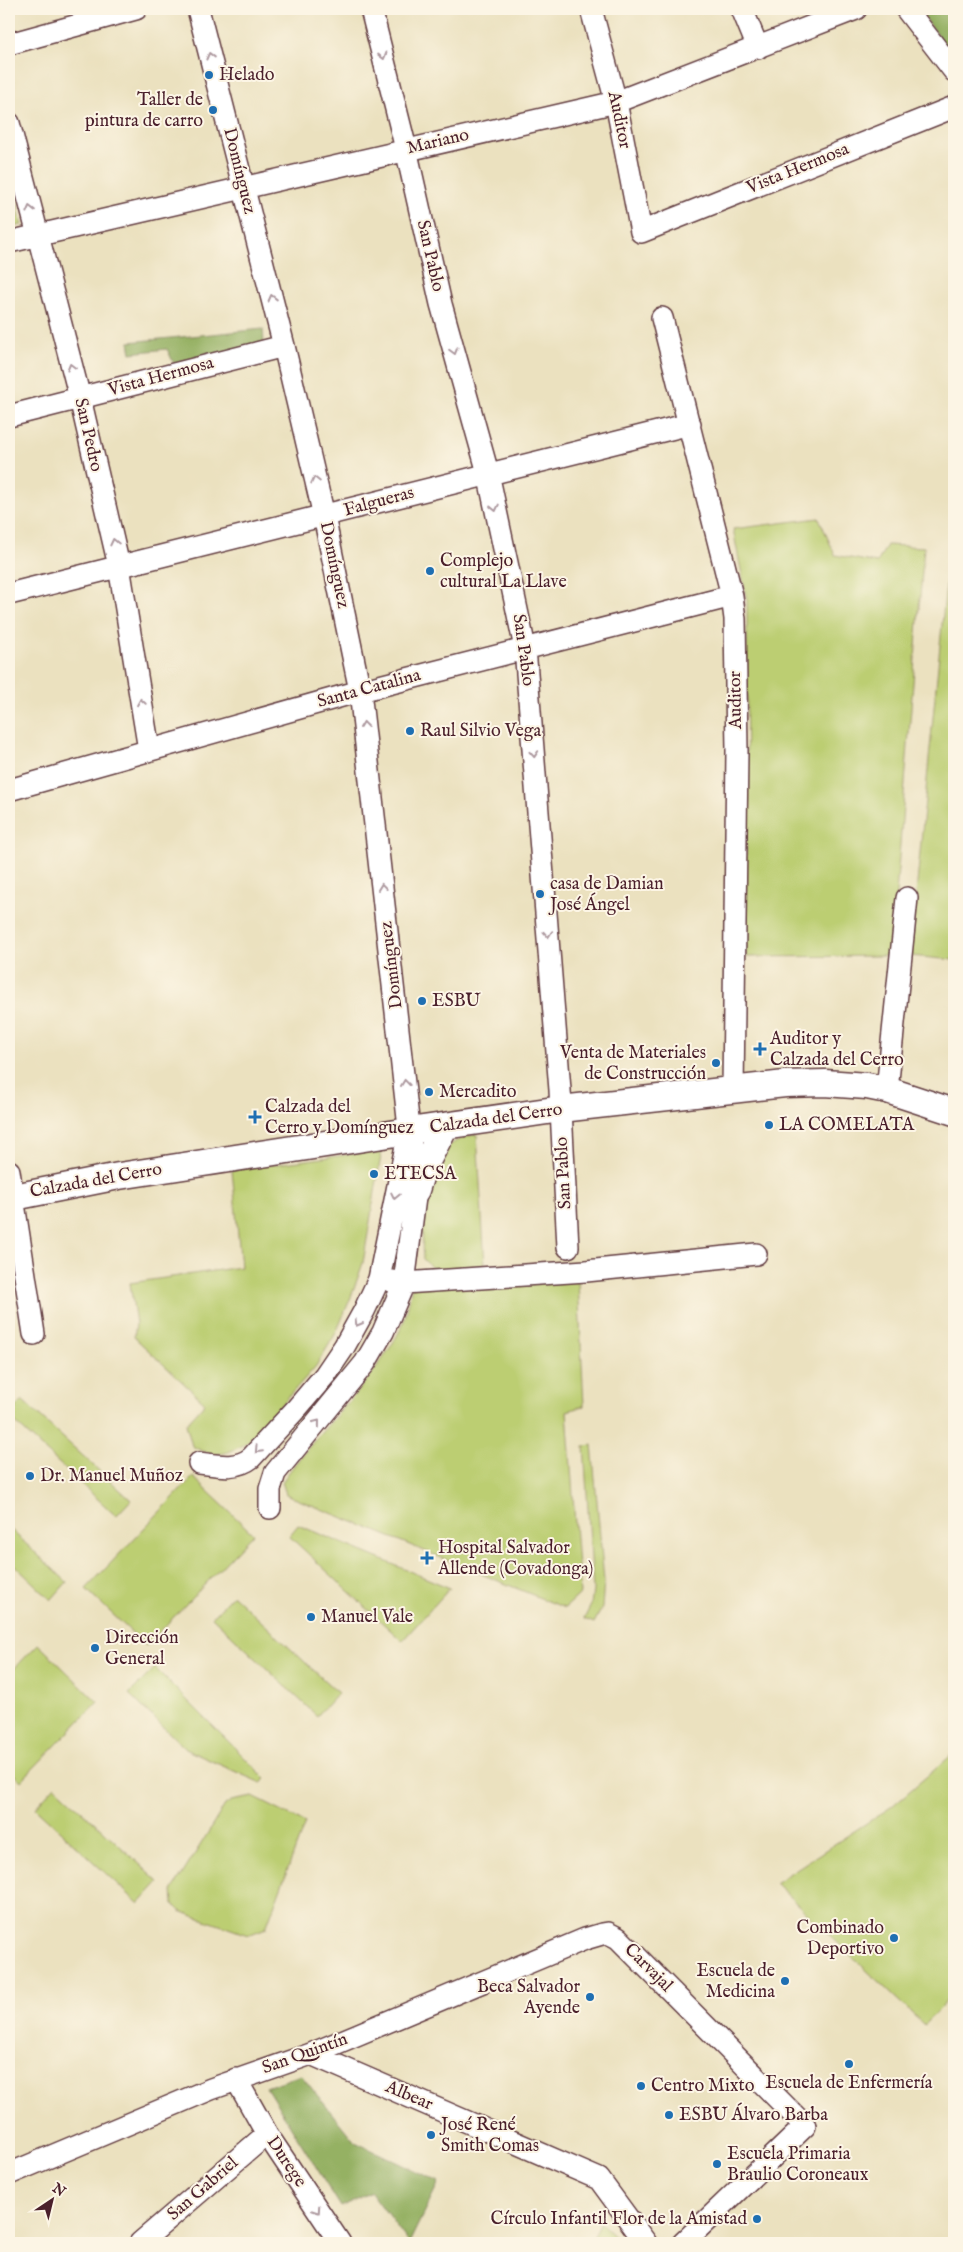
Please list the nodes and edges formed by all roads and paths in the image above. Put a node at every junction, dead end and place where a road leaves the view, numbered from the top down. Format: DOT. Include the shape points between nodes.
graph roads {
  1 [pos="136,9"];
  2 [pos="198,9"];
  3 [pos="371,9"];
  4 [pos="592,9"];
  5 [pos="742,9"];
  6 [pos="856,9"];
  7 [pos="906,9"];
  8 [pos="9,44"];
  9 [pos="758,48"];
  10 [pos="954,71"];
  11 [pos="616,102"];
  12 [pos="954,107"];
  13 [pos="9,123"];
  14 [pos="406,149"];
  15 [pos="244,187"];
  16 [pos="641,232"];
  17 [pos="37,236"];
  18 [pos="9,242"];
  19 [pos="662,318"];
  20 [pos="284,346"];
  21 [pos="80,398"];
  22 [pos="9,416"];
  23 [pos="690,424"];
  24 [pos="488,473"];
  25 [pos="324,516"];
  26 [pos="120,566"];
  27 [pos="9,594"];
  28 [pos="732,596"];
  29 [pos="525,648"];
  30 [pos="360,690"];
  31 [pos="149,750"];
  32 [pos="9,790"];
  33 [pos="907,898"];
  34 [pos="734,1090"];
  35 [pos="887,1090"];
  36 [pos="561,1109"];
  37 [pos="954,1112"];
  38 [pos="445,1126"];
  39 [pos="409,1131"];
  40 [pos="9,1171"];
  41 [pos="416,1190"];
  42 [pos="11,1197"];
  43 [pos="568,1247"];
  44 [pos="756,1254"];
  45 [pos="379,1279"];
  46 [pos="404,1283"];
  47 [pos="34,1334"];
  48 [pos="199,1463"];
  49 [pos="270,1508"];
  50 [pos="602,1934"];
  51 [pos="311,2054"];
  52 [pos="236,2079"];
  53 [pos="267,2134"];
  54 [pos="9,2174"];
  55 [pos="140,2243"];
  56 [pos="340,2243"];
  57 [pos="646,2243"];
  58 [pos="683,2243"];
  1 -- 8 [label="street"];
  15 -- 2 [label="street, Domínguez, one-way"];
  3 -- 14 [label="street, San Pablo, one-way"];
  4 -- 11 [label="street, Auditor"];
  5 -- 9 [label="street"];
  6 -- 9 [label="street, Mariano"];
  7 -- 10 [label="street"];
  9 -- 11 [label="street, Mariano"];
  11 -- 14 [label="street, Mariano"];
  11 -- 16 [label="street, Auditor"];
  12 -- 16 [label="street, Vista Hermosa"];
  17 -- 13 [label="street, San Pedro, one-way"];
  14 -- 15 [label="street, Mariano"];
  14 -- 24 [label="street, San Pablo, one-way" via="441,304"];
  15 -- 17 [label="street, Mariano"];
  20 -- 15 [label="street, Domínguez, one-way"];
  17 -- 18 [label="street, Mariano"];
  21 -- 17 [label="street, San Pedro, one-way"];
  19 -- 23 [label="street, Auditor"];
  20 -- 21 [label="street, Vista Hermosa"];
  25 -- 20 [label="street, Domínguez, one-way"];
  21 -- 22 [label="street, Vista Hermosa"];
  26 -- 21 [label="street, San Pedro, one-way"];
  23 -- 24 [label="street, Falgueras"];
  23 -- 28 [label="street, Auditor"];
  24 -- 25 [label="street, Falgueras"];
  24 -- 29 [label="street, San Pablo, one-way"];
  25 -- 26 [label="street, Falgueras"];
  25 -- 30 [label="street, Domínguez"];
  26 -- 27 [label="street, Falgueras"];
  31 -- 26 [label="street, San Pedro, one-way"];
  28 -- 29 [label="street, Santa Catalina"];
  28 -- 34 [label="street, Auditor" via="737,742"];
  29 -- 30 [label="street, Santa Catalina"];
  29 -- 36 [label="street, San Pablo, one-way"];
  30 -- 31 [label="street, Santa Catalina"];
  39 -- 30 [label="street, Domínguez, one-way"];
  31 -- 32 [label="street, Santa Catalina"];
  33 -- 35 [label="street"];
  34 -- 35 [label="main road, Calzada del Cerro" via="825,1083"];
  34 -- 36 [label="main road, Calzada del Cerro"];
  35 -- 37 [label="main road, Calzada del Cerro"];
  36 -- 38 [label="main road, Calzada del Cerro"];
  36 -- 43 [label="street, San Pablo"];
  38 -- 39 [label="main road, Calzada del Cerro"];
  38 -- 41 [label="main road"];
  39 -- 41 [label="street, Domínguez"];
  39 -- 42 [label="main road, Calzada del Cerro" via="119,1176"];
  39 -- 45 [label="street, Domínguez, one-way"];
  40 -- 42 [label="street"];
  41 -- 46 [label="street, Domínguez"];
  42 -- 47 [label="street"];
  44 -- 46 [label="street" via="586,1271"];
  45 -- 46 [label="street"];
  45 -- 48 [label="street, Domínguez, one-way" via="344,1347 325,1375 251,1458 235,1465"];
  49 -- 46 [label="street, Domínguez, one-way" via="270,1489 275,1473 365,1363 383,1332"];
  50 -- 51 [label="street, San Quintín"];
  50 -- 58 [label="street, Carvajal" via="618,1938 805,2126"];
  51 -- 52 [label="street, San Quintín"];
  51 -- 57 [label="street, Albear" via="599,2178"];
  52 -- 53 [label="street, Durege"];
  52 -- 54 [label="street, San Quintín"];
  53 -- 55 [label="street, San Gabriel"];
  53 -- 56 [label="street, Durege, one-way"];
}
